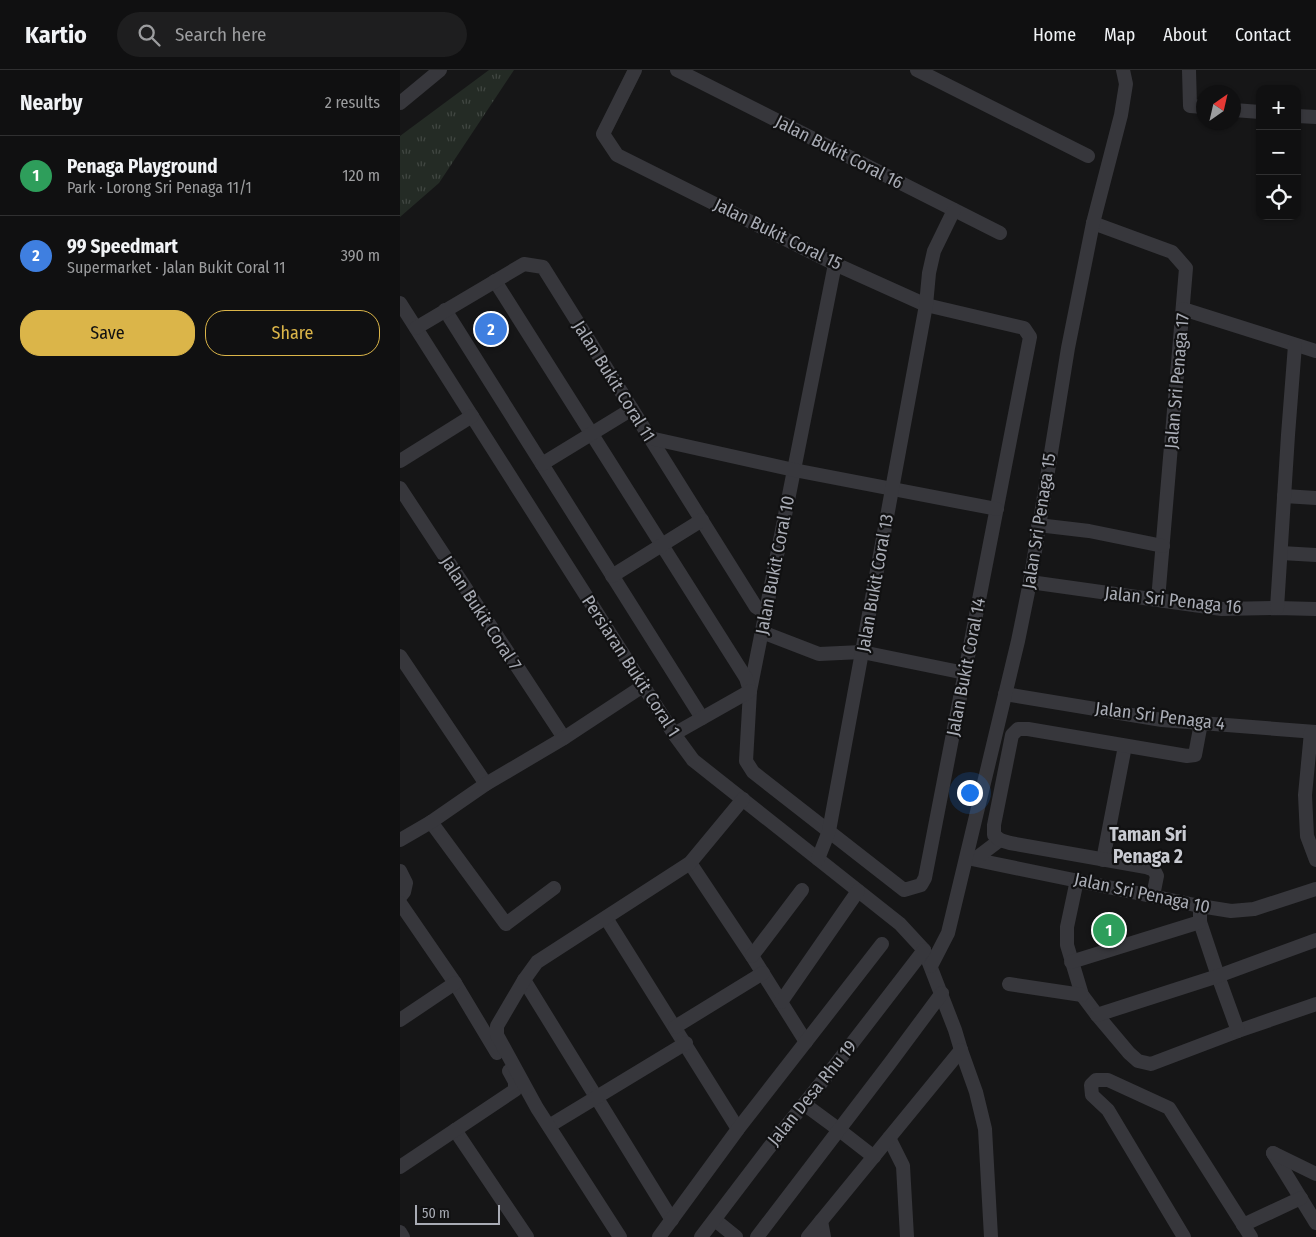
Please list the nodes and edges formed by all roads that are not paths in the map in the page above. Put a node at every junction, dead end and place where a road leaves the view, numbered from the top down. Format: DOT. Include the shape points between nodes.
graph roads {
  1 [pos="440,70"];
  2 [pos="635,70"];
  3 [pos="677,70"];
  4 [pos="917,70"];
  5 [pos="1124,70"];
  6 [pos="1189,70"];
  7 [pos="424,75"];
  8 [pos="1196,102"];
  9 [pos="400,103"];
  10 [pos="1241,111"];
  11 [pos="1256,112"];
  12 [pos="1301,116"];
  13 [pos="1316,117"];
  14 [pos="1088,156"];
  15 [pos="954,210"];
  16 [pos="1093,223"];
  17 [pos="1000,233"];
  18 [pos="835,264"];
  19 [pos="495,281"];
  20 [pos="400,303"];
  21 [pos="926,305"];
  22 [pos="1183,309"];
  23 [pos="445,310"];
  24 [pos="416,328"];
  25 [pos="1030,337"];
  26 [pos="1295,345"];
  27 [pos="1316,351"];
  28 [pos="632,408"];
  29 [pos="472,416"];
  30 [pos="592,434"];
  31 [pos="650,438"];
  32 [pos="400,461"];
  33 [pos="542,464"];
  34 [pos="794,470"];
  35 [pos="400,488"];
  36 [pos="892,489"];
  37 [pos="1284,496"];
  38 [pos="1316,498"];
  39 [pos="997,509"];
  40 [pos="702,520"];
  41 [pos="1038,525"];
  42 [pos="662,545"];
  43 [pos="1163,546"];
  44 [pos="1281,553"];
  45 [pos="1316,555"];
  46 [pos="612,576"];
  47 [pos="1030,582"];
  48 [pos="1158,600"];
  49 [pos="1277,608"];
  50 [pos="1316,609"];
  51 [pos="766,614"];
  52 [pos="762,632"];
  53 [pos="862,652"];
  54 [pos="400,656"];
  55 [pos="965,673"];
  56 [pos="643,686"];
  57 [pos="750,690"];
  58 [pos="1005,694"];
  59 [pos="702,718"];
  60 [pos="1200,723"];
  61 [pos="1313,732"];
  62 [pos="674,734"];
  63 [pos="564,738"];
  64 [pos="1125,746"];
  65 [pos="486,784"];
  66 [pos="743,799"];
  67 [pos="431,822"];
  68 [pos="829,831"];
  69 [pos="400,840"];
  70 [pos="1000,840"];
  71 [pos="971,858"];
  72 [pos="818,859"];
  73 [pos="1103,860"];
  74 [pos="1316,860"];
  75 [pos="690,863"];
  76 [pos="400,871"];
  77 [pos="1078,880"];
  78 [pos="554,888"];
  79 [pos="1316,889"];
  80 [pos="802,890"];
  81 [pos="858,891"];
  82 [pos="1153,896"];
  83 [pos="400,897"];
  84 [pos="400,903"];
  85 [pos="1200,906"];
  86 [pos="606,918"];
  87 [pos="1200,922"];
  88 [pos="1316,940"];
  89 [pos="882,944"];
  90 [pos="924,950"];
  91 [pos="752,956"];
  92 [pos="1071,962"];
  93 [pos="932,966"];
  94 [pos="763,974"];
  95 [pos="1218,976"];
  96 [pos="524,980"];
  97 [pos="455,984"];
  98 [pos="1009,984"];
  99 [pos="942,993"];
  100 [pos="1082,995"];
  101 [pos="781,1002"];
  102 [pos="1316,1004"];
  103 [pos="1097,1015"];
  104 [pos="400,1020"];
  105 [pos="675,1027"];
  106 [pos="1238,1031"];
  107 [pos="806,1042"];
  108 [pos="686,1043"];
  109 [pos="961,1050"];
  110 [pos="596,1098"];
  111 [pos="804,1104"];
  112 [pos="550,1126"];
  113 [pos="738,1129"];
  114 [pos="838,1129"];
  115 [pos="455,1130"];
  116 [pos="889,1138"];
  117 [pos="874,1157"];
  118 [pos="400,1167"];
  119 [pos="1316,1174"];
  120 [pos="1300,1198"];
  121 [pos="672,1220"];
  122 [pos="715,1220"];
  123 [pos="822,1221"];
  124 [pos="1316,1223"];
  125 [pos="1243,1225"];
  126 [pos="400,1232"];
  127 [pos="403,1237"];
  128 [pos="527,1237"];
  129 [pos="620,1237"];
  130 [pos="659,1237"];
  131 [pos="701,1237"];
  132 [pos="736,1237"];
  133 [pos="757,1237"];
  134 [pos="808,1237"];
  135 [pos="824,1237"];
  136 [pos="907,1237"];
  137 [pos="991,1237"];
  138 [pos="1184,1237"];
  139 [pos="1251,1237"];
  1 -- 7 [label="street"];
  2 -- 18 [label="street, Jalan Bukit Coral 15" via="603,134 617,154"];
  3 -- 15 [label="street, Jalan Bukit Coral 16"];
  4 -- 14 [label="street"];
  5 -- 16 [label="street, Jalan Sri Penaga 15" via="1126,84 1121,115"];
  6 -- 8 [label="street"];
  7 -- 9 [label="street"];
  10 -- 11 [label="street"];
  12 -- 13 [label="street"];
  15 -- 17 [label="street, Jalan Bukit Coral 16"];
  15 -- 21 [label="street, Jalan Bukit Coral 13" via="934,251"];
  16 -- 22 [label="street, Jalan Sri Penaga 17" via="1172,252 1186,268"];
  16 -- 41 [label="street, Jalan Sri Penaga 15"];
  18 -- 21 [label="street, Jalan Bukit Coral 15"];
  18 -- 34 [label="street, Jalan Bukit Coral 10"];
  19 -- 23 [label="street, Jalan Bukit Coral 11"];
  19 -- 28 [label="street, Jalan Bukit Coral 11" via="524,264 543,267"];
  19 -- 30 [label="street"];
  20 -- 24 [label="street, Persiaran Bukit Coral 1"];
  21 -- 25 [label="street, Jalan Bukit Coral 15" via="1024,328"];
  21 -- 36 [label="street, Jalan Bukit Coral 13"];
  22 -- 26 [label="street"];
  22 -- 43 [label="street, Jalan Sri Penaga 17"];
  23 -- 24 [label="street, Jalan Bukit Coral 11"];
  23 -- 33 [label="street"];
  24 -- 29 [label="street, Persiaran Bukit Coral 1"];
  25 -- 39 [label="street, Jalan Bukit Coral 14"];
  26 -- 27 [label="street"];
  26 -- 37 [label="street"];
  28 -- 30 [label="street"];
  28 -- 31 [label="street, Jalan Bukit Coral 11"];
  29 -- 32 [label="street"];
  29 -- 56 [label="street, Persiaran Bukit Coral 1"];
  30 -- 33 [label="street"];
  30 -- 42 [label="street"];
  31 -- 34 [label="street"];
  31 -- 40 [label="street, Jalan Bukit Coral 11"];
  33 -- 46 [label="street"];
  34 -- 36 [label="street"];
  34 -- 51 [label="street, Jalan Bukit Coral 10"];
  35 -- 63 [label="street, Jalan Bukit Coral 7"];
  36 -- 39 [label="street"];
  36 -- 53 [label="street, Jalan Bukit Coral 13"];
  37 -- 38 [label="street"];
  37 -- 44 [label="street"];
  39 -- 55 [label="street, Jalan Bukit Coral 14"];
  40 -- 42 [label="street"];
  40 -- 51 [label="street, Jalan Bukit Coral 11" via="756,607"];
  41 -- 43 [label="street" via="1089,531"];
  41 -- 47 [label="street, Jalan Sri Penaga 15"];
  42 -- 46 [label="street"];
  42 -- 57 [label="street" via="746,678"];
  43 -- 48 [label="street, Jalan Sri Penaga 17"];
  44 -- 45 [label="street"];
  44 -- 49 [label="street"];
  46 -- 59 [label="street"];
  47 -- 48 [label="street, Jalan Sri Penaga 16"];
  47 -- 58 [label="street, Jalan Sri Penaga 15"];
  48 -- 49 [label="street, Jalan Sri Penaga 16" via="1222,609"];
  49 -- 50 [label="street, Jalan Sri Penaga 16"];
  51 -- 52 [label="street, Jalan Bukit Coral 10"];
  52 -- 53 [label="street" via="819,654"];
  52 -- 57 [label="street, Jalan Bukit Coral 10"];
  53 -- 55 [label="street"];
  53 -- 68 [label="street, Jalan Bukit Coral 13"];
  54 -- 65 [label="street"];
  55 -- 68 [label="street, Jalan Bukit Coral 14" via="925,878 920,885 904,890"];
  56 -- 62 [label="street, Persiaran Bukit Coral 1"];
  56 -- 63 [label="street"];
  57 -- 59 [label="street"];
  57 -- 68 [label="street, Jalan Bukit Coral 10" via="746,762 753,772"];
  58 -- 60 [label="street, Jalan Sri Penaga 4" via="1162,720"];
  58 -- 71 [label="street, Jalan Sri Penaga 15"];
  59 -- 62 [label="street"];
  60 -- 61 [label="street, Jalan Sri Penaga 4"];
  60 -- 64 [label="street" via="1195,755"];
  61 -- 74 [label="street" via="1305,795 1308,836"];
  62 -- 66 [label="street, Persiaran Bukit Coral 1" via="693,760"];
  63 -- 65 [label="street"];
  64 -- 70 [label="street" via="1018,729 1012,735 994,825 994,835"];
  64 -- 73 [label="street"];
  65 -- 67 [label="street"];
  66 -- 72 [label="street, Persiaran Bukit Coral 1"];
  66 -- 75 [label="street"];
  67 -- 69 [label="street"];
  67 -- 78 [label="street" via="506,924"];
  68 -- 72 [label="street, Jalan Bukit Coral 13"];
  70 -- 71 [label="street"];
  70 -- 73 [label="street"];
  71 -- 77 [label="street, Jalan Sri Penaga 10"];
  71 -- 93 [label="street, Jalan Sri Penaga 15" via="948,933"];
  72 -- 81 [label="street, Persiaran Bukit Coral 1"];
  73 -- 82 [label="street" via="1154,870 1157,876"];
  75 -- 86 [label="street"];
  75 -- 91 [label="street"];
  76 -- 83 [label="street" via="406,883"];
  77 -- 82 [label="street, Jalan Sri Penaga 10"];
  77 -- 92 [label="street" via="1067,927"];
  79 -- 85 [label="street, Jalan Sri Penaga 10" via="1254,909 1231,911"];
  80 -- 91 [label="street"];
  81 -- 90 [label="street, Persiaran Bukit Coral 1" via="900,924"];
  81 -- 101 [label="street"];
  82 -- 85 [label="street, Jalan Sri Penaga 10"];
  84 -- 97 [label="street"];
  85 -- 87 [label="street"];
  86 -- 96 [label="street" via="537,962"];
  86 -- 105 [label="street"];
  87 -- 92 [label="street"];
  87 -- 95 [label="street"];
  88 -- 95 [label="street"];
  89 -- 107 [label="street"];
  90 -- 93 [label="street, Persiaran Bukit Coral 1"];
  90 -- 111 [label="street, Jalan Desa Rhu 19"];
  91 -- 94 [label="street"];
  92 -- 100 [label="street"];
  93 -- 99 [label="street, Persiaran Bukit Coral 1"];
  94 -- 101 [label="street"];
  94 -- 105 [label="street"];
  95 -- 103 [label="street"];
  95 -- 106 [label="street"];
  96 -- 110 [label="street"];
  96 -- 112 [label="street" via="497,1026 497,1035"];
  97 -- 104 [label="street"];
  97 -- 115 [label="street" via="515,1082 515,1090"];
  98 -- 100 [label="street"];
  99 -- 109 [label="street, Persiaran Bukit Coral 1"];
  99 -- 114 [label="street"];
  100 -- 103 [label="street"];
  101 -- 107 [label="street"];
  102 -- 106 [label="street"];
  103 -- 106 [label="street" via="1128,1053 1138,1061 1151,1064"];
  105 -- 108 [label="street"];
  107 -- 113 [label="street"];
  108 -- 110 [label="street"];
  108 -- 113 [label="street"];
  109 -- 116 [label="street"];
  109 -- 137 [label="street, Persiaran Bukit Coral 1" via="986,1129"];
  110 -- 112 [label="street"];
  110 -- 121 [label="street"];
  111 -- 114 [label="street"];
  111 -- 122 [label="street, Jalan Desa Rhu 19"];
  112 -- 129 [label="street"];
  113 -- 121 [label="street"];
  114 -- 117 [label="street"];
  114 -- 133 [label="street"];
  115 -- 118 [label="street"];
  115 -- 128 [label="street"];
  116 -- 117 [label="street"];
  116 -- 136 [label="street" via="902,1166"];
  117 -- 123 [label="street"];
  119 -- 120 [label="street" via="1273,1153"];
  120 -- 124 [label="street"];
  120 -- 125 [label="street"];
  121 -- 130 [label="street"];
  122 -- 131 [label="street, Jalan Desa Rhu 19"];
  122 -- 132 [label="street"];
  123 -- 134 [label="street"];
  123 -- 135 [label="street"];
  125 -- 138 [label="street" via="1169,1108 1108,1080 1096,1080 1090,1085 1092,1095 1108,1110"];
  125 -- 139 [label="street"];
  126 -- 127 [label="street"];
}
